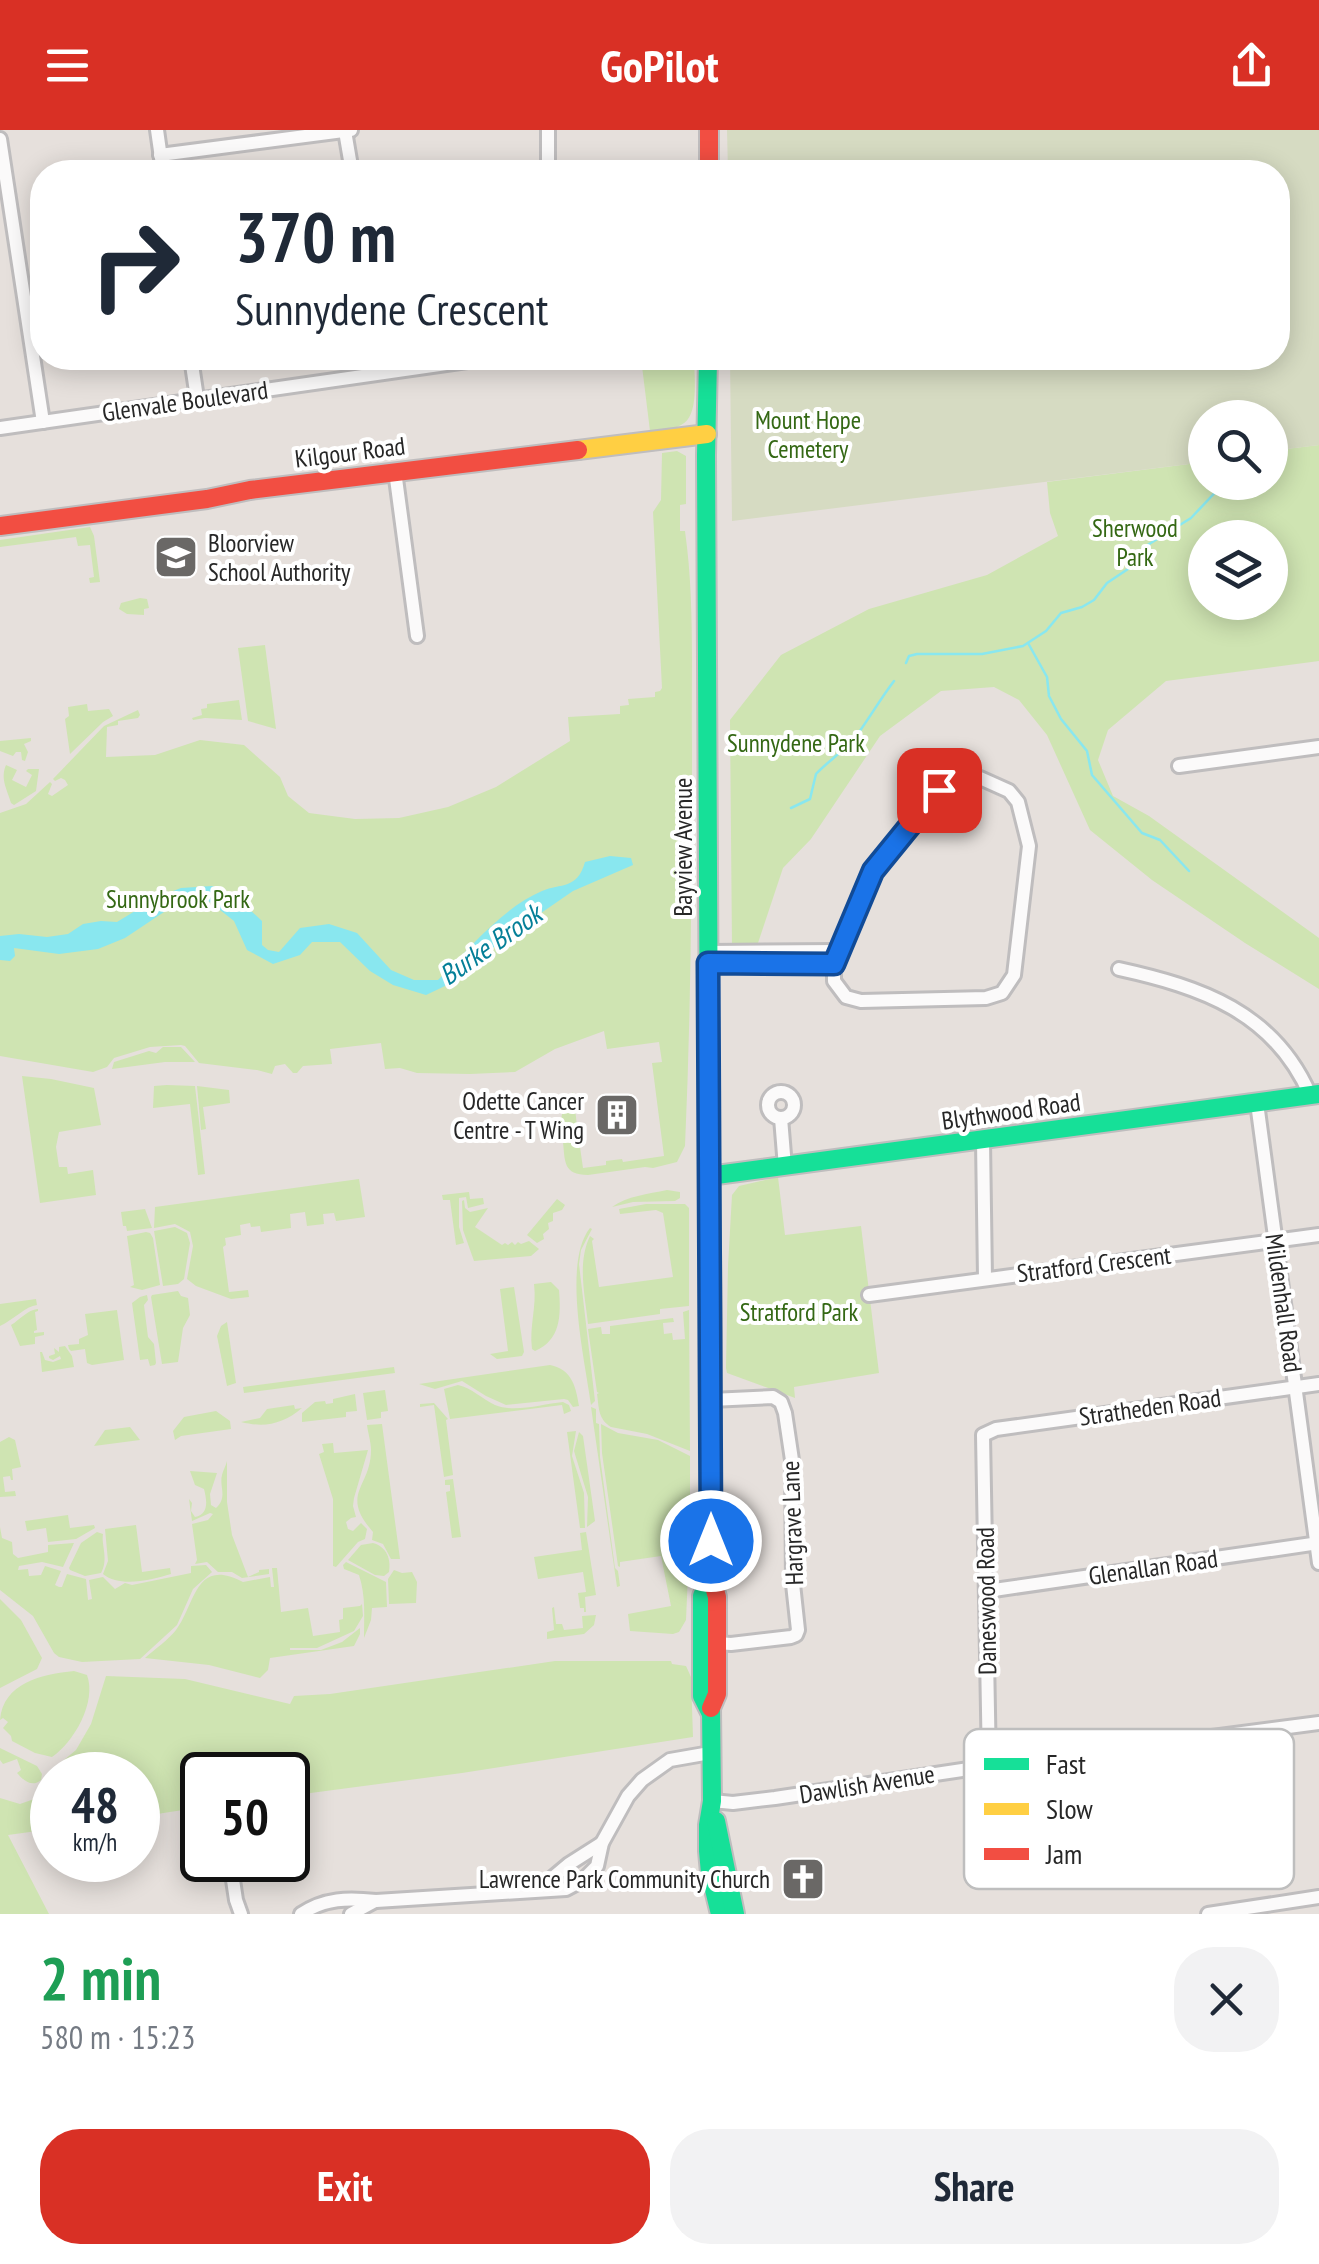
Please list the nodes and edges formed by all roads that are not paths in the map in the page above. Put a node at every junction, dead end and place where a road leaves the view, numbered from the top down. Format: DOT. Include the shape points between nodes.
graph roads {
  1 [pos="157,130"];
  2 [pos="348,130"];
  3 [pos="548,130"];
  4 [pos="709,130"];
  5 [pos="0,139"];
  6 [pos="160,155"];
  7 [pos="161,160"];
  8 [pos="351,160"];
  9 [pos="548,160"];
  10 [pos="709,160"];
  11 [pos="30,336"];
  12 [pos="35,370"];
  13 [pos="193,370"];
  14 [pos="381,370"];
  15 [pos="408,370"];
  16 [pos="708,370"];
  17 [pos="382,374"];
  18 [pos="197,398"];
  19 [pos="43,422"];
  20 [pos="0,428"];
  21 [pos="707,434"];
  22 [pos="395,471"];
  23 [pos="0,526"];
  24 [pos="416,636"];
  25 [pos="1319,747"];
  26 [pos="1180,766"];
  27 [pos="836,957"];
  28 [pos="708,958"];
  29 [pos="1119,969"];
  30 [pos="1314,1095"];
  31 [pos="1257,1103"];
  32 [pos="782,1118"];
  33 [pos="983,1141"];
  34 [pos="785,1167"];
  35 [pos="709,1176"];
  36 [pos="1319,1235"];
  37 [pos="1275,1241"];
  38 [pos="985,1278"];
  39 [pos="870,1295"];
  40 [pos="1319,1384"];
  41 [pos="1296,1387"];
  42 [pos="712,1400"];
  43 [pos="984,1435"];
  44 [pos="1318,1544"];
  45 [pos="1319,1563"];
  46 [pos="710,1576"];
  47 [pos="987,1591"];
  48 [pos="717,1643"];
  49 [pos="710,1712"];
  50 [pos="1319,1723"];
  51 [pos="988,1729"];
  52 [pos="1273,1729"];
  53 [pos="710,1753"];
  54 [pos="964,1770"];
  55 [pos="712,1801"];
  56 [pos="602,1843"];
  57 [pos="233,1882"];
  58 [pos="538,1890"];
  59 [pos="1319,1897"];
  60 [pos="376,1901"];
  61 [pos="1252,1911"];
  62 [pos="241,1914"];
  63 [pos="301,1914"];
  64 [pos="351,1914"];
  65 [pos="720,1914"];
  66 [pos="735,1914"];
  67 [pos="1208,1914"];
  1 -- 6 [label="street"];
  2 -- 6 [label="street"];
  2 -- 8 [label="street"];
  3 -- 9 [label="street"];
  4 -- 10 [label="main road"];
  5 -- 11 [label="street"];
  6 -- 7 [label="street"];
  12 -- 19 [label="street"];
  13 -- 18 [label="street"];
  14 -- 17 [label="street"];
  15 -- 17 [label="street, Glenvale Boulevard"];
  16 -- 21 [label="main road, Bayview Avenue"];
  17 -- 18 [label="street, Glenvale Boulevard"];
  18 -- 19 [label="street, Glenvale Boulevard"];
  19 -- 20 [label="street, Glenvale Boulevard"];
  21 -- 22 [label="main road, Kilgour Road"];
  21 -- 28 [label="main road, Bayview Avenue"];
  22 -- 23 [label="main road, Kilgour Road"];
  22 -- 24 [label="street"];
  25 -- 26 [label="street"];
  27 -- 27 [label="street" via="834,981 846,997 860,1001 1002,993 1014,975 1029,846 1009,791 980,778 939,790 873,871"];
  27 -- 28 [label="street"];
  28 -- 35 [label="main road, Bayview Avenue"];
  29 -- 30 [label="street" via="1192,988 1239,1011 1284,1052"];
  30 -- 31 [label="main road, Blythwood Road"];
  31 -- 33 [label="main road, Blythwood Road"];
  31 -- 37 [label="street, Mildenhall Road"];
  32 -- 34 [label="street"];
  33 -- 34 [label="main road, Blythwood Road"];
  33 -- 38 [label="street"];
  34 -- 35 [label="main road, Blythwood Road"];
  35 -- 42 [label="main road, Bayview Avenue"];
  36 -- 37 [label="street, Stratford Crescent"];
  37 -- 38 [label="street, Stratford Crescent"];
  37 -- 41 [label="street, Mildenhall Road"];
  38 -- 39 [label="street, Stratford Crescent"];
  40 -- 41 [label="street, Stratheden Road"];
  41 -- 43 [label="street, Stratheden Road"];
  41 -- 44 [label="street, Mildenhall Road"];
  42 -- 46 [label="main road, Bayview Avenue"];
  42 -- 48 [label="street, Hargrave Lane" via="773,1397 784,1407 798,1630 791,1637"];
  43 -- 47 [label="street, Daneswood Road"];
  44 -- 45 [label="street, Mildenhall Road"];
  44 -- 47 [label="street, Glenallan Road"];
  46 -- 48 [label="main road, Bayview Avenue"];
  46 -- 49 [label="main road, Bayview Avenue" via="702,1596 702,1696"];
  47 -- 51 [label="street, Daneswood Road"];
  48 -- 49 [label="main road, Bayview Avenue" via="717,1694"];
  49 -- 53 [label="main road, Bayview Avenue"];
  50 -- 52 [label="street, Dawlish Avenue"];
  53 -- 55 [label="main road, Bayview Avenue"];
  53 -- 56 [label="street" via="670,1760 648,1774"];
  54 -- 55 [label="street, Dawlish Avenue"];
  55 -- 65 [label="main road, Bayview Avenue" via="708,1852"];
  55 -- 66 [label="main road, Bayview Avenue"];
  56 -- 58 [label="street"];
  56 -- 58 [label="street" via="597,1866 583,1880 566,1889"];
  57 -- 62 [label="street"];
  58 -- 60 [label="street"];
  59 -- 61 [label="street"];
  60 -- 63 [label="street" via="316,1904"];
  60 -- 64 [label="street"];
  61 -- 67 [label="street"];
}
